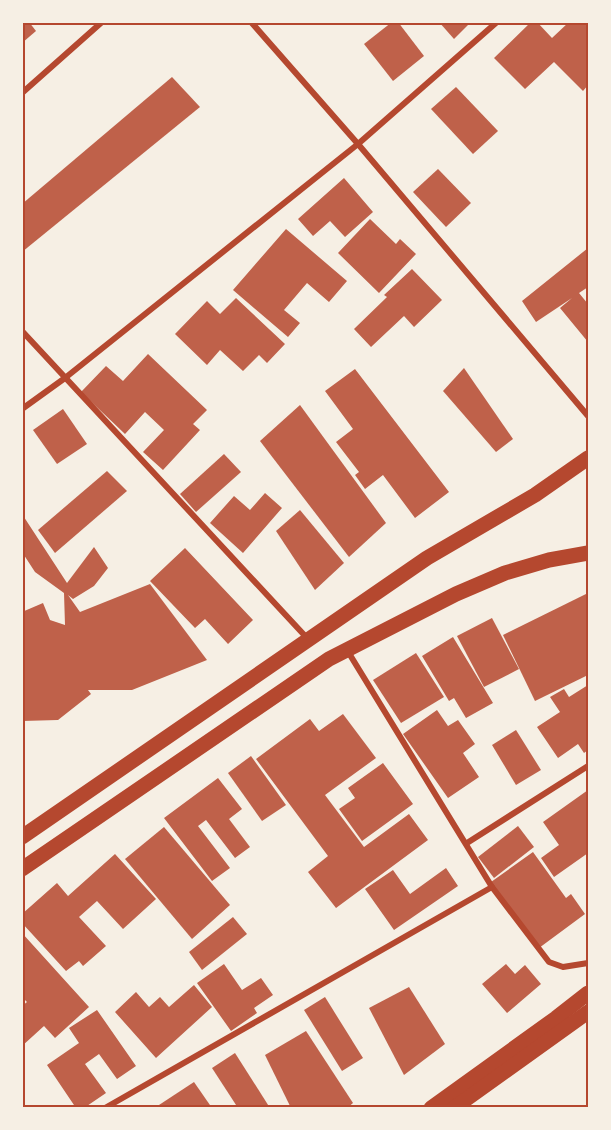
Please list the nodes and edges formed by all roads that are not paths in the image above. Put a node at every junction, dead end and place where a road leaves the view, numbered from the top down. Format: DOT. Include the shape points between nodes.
graph roads {
  1 [pos="102,22"];
  2 [pos="251,22"];
  3 [pos="497,22"];
  4 [pos="22,93"];
  5 [pos="358,144"];
  6 [pos="22,331"];
  7 [pos="65,378"];
  8 [pos="22,409"];
  9 [pos="588,416"];
  10 [pos="588,458"];
  11 [pos="588,553"];
  12 [pos="309,640"];
  13 [pos="347,649"];
  14 [pos="588,766"];
  15 [pos="22,837"];
  16 [pos="467,843"];
  17 [pos="22,869"];
  18 [pos="492,886"];
  19 [pos="588,963"];
  20 [pos="588,993"];
  21 [pos="588,1012"];
  22 [pos="105,1107"];
  23 [pos="431,1107"];
  24 [pos="454,1107"];
  1 -- 4 [label="street"];
  2 -- 5 [label="street"];
  3 -- 5 [label="street"];
  5 -- 7 [label="street"];
  5 -- 9 [label="street"];
  6 -- 7 [label="street"];
  7 -- 8 [label="street"];
  7 -- 12 [label="street"];
  10 -- 12 [label="highway" via="535,495 427,558"];
  11 -- 13 [label="highway" via="505,573"];
  12 -- 15 [label="highway"];
  13 -- 16 [label="street"];
  13 -- 17 [label="highway"];
  14 -- 16 [label="street"];
  16 -- 18 [label="street"];
  18 -- 19 [label="street" via="549,962 563,967"];
  18 -- 22 [label="street"];
  20 -- 23 [label="highway"];
  21 -- 24 [label="highway"];
}
